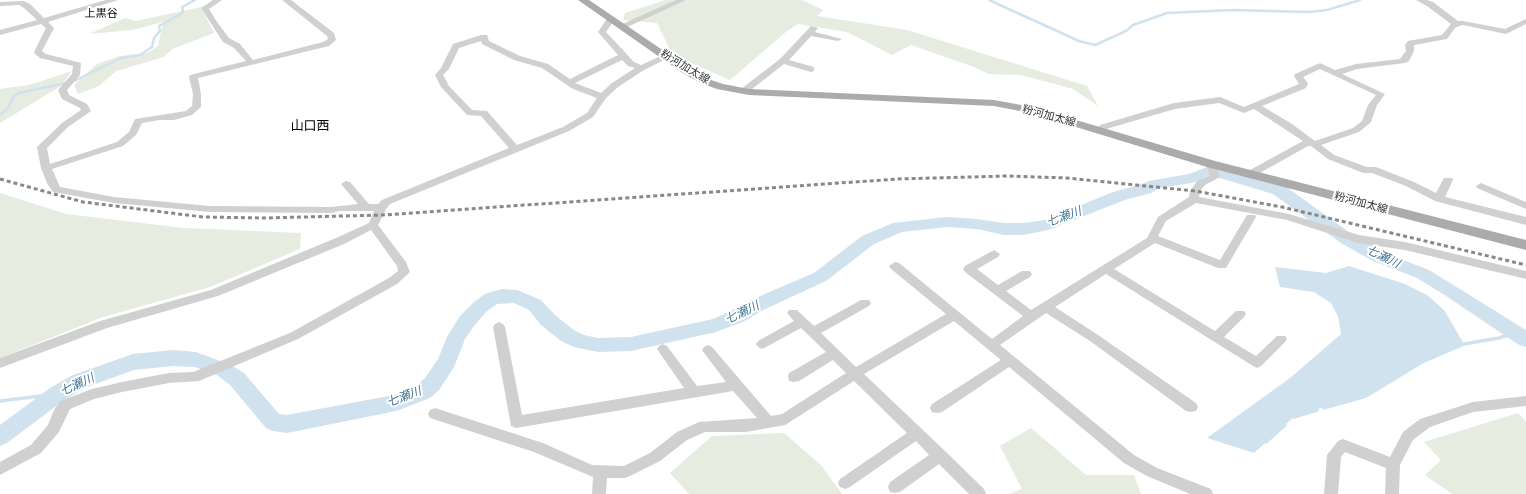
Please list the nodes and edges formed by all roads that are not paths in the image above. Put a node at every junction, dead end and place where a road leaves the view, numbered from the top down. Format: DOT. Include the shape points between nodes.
graph roads {
  1 [pos="114,0"];
  2 [pos="218,0"];
  3 [pos="286,0"];
  4 [pos="583,0"];
  5 [pos="682,0"];
  6 [pos="1420,0"];
  7 [pos="0,4"];
  8 [pos="611,19"];
  9 [pos="44,21"];
  10 [pos="1526,21"];
  11 [pos="1457,24"];
  12 [pos="622,26"];
  13 [pos="0,33"];
  14 [pos="838,39"];
  15 [pos="623,56"];
  16 [pos="666,57"];
  17 [pos="783,61"];
  18 [pos="251,62"];
  19 [pos="641,68"];
  20 [pos="811,69"];
  21 [pos="1336,73"];
  22 [pos="570,82"];
  23 [pos="744,91"];
  24 [pos="602,97"];
  25 [pos="1256,106"];
  26 [pos="1100,131"];
  27 [pos="1314,144"];
  28 [pos="515,149"];
  29 [pos="1211,164"];
  30 [pos="46,168"];
  31 [pos="1253,175"];
  32 [pos="1448,180"];
  33 [pos="346,184"];
  34 [pos="1481,186"];
  35 [pos="1194,199"];
  36 [pos="1439,199"];
  37 [pos="1526,206"];
  38 [pos="366,207"];
  39 [pos="381,207"];
  40 [pos="1251,217"];
  41 [pos="1526,221"];
  42 [pos="372,226"];
  43 [pos="1153,238"];
  44 [pos="1526,245"];
  45 [pos="994,254"];
  46 [pos="895,266"];
  47 [pos="1106,269"];
  48 [pos="1026,274"];
  49 [pos="1526,275"];
  50 [pos="998,291"];
  51 [pos="865,303"];
  52 [pos="1046,307"];
  53 [pos="1240,314"];
  54 [pos="955,315"];
  55 [pos="1031,316"];
  56 [pos="499,327"];
  57 [pos="814,332"];
  58 [pos="1216,337"];
  59 [pos="1281,339"];
  60 [pos="762,344"];
  61 [pos="992,345"];
  62 [pos="663,349"];
  63 [pos="708,350"];
  64 [pos="835,353"];
  65 [pos="1009,361"];
  66 [pos="0,363"];
  67 [pos="856,373"];
  68 [pos="794,376"];
  69 [pos="736,385"];
  70 [pos="694,392"];
  71 [pos="1526,401"];
  72 [pos="1191,406"];
  73 [pos="937,408"];
  74 [pos="435,414"];
  75 [pos="767,421"];
  76 [pos="917,433"];
  77 [pos="940,456"];
  78 [pos="1393,465"];
  79 [pos="0,469"];
  80 [pos="600,472"];
  81 [pos="846,483"];
  82 [pos="895,487"];
  83 [pos="598,494"];
  84 [pos="979,494"];
  85 [pos="1206,494"];
  86 [pos="1330,494"];
  87 [pos="1392,494"];
  1 -- 9 [label="street"];
  2 -- 18 [label="street" via="205,8 212,22 226,40 237,46"];
  3 -- 18 [label="street" via="331,35 332,40 326,44"];
  4 -- 8 [label="main road, 粉河加太線"];
  5 -- 12 [label="street"];
  6 -- 11 [label="street" via="1430,4"];
  7 -- 9 [label="street" via="20,3"];
  8 -- 12 [label="main road, 粉河加太線"];
  8 -- 15 [label="street" via="602,32"];
  9 -- 13 [label="street"];
  9 -- 30 [label="street" via="50,28 38,52 43,56 78,65 76,75 62,90 65,97 84,106 86,111 65,125 42,147"];
  10 -- 11 [label="street" via="1506,32"];
  11 -- 21 [label="street" via="1452,26 1444,37 1411,43 1410,51 1402,61 1356,67"];
  12 -- 16 [label="main road, 粉河加太線"];
  14 -- 17 [label="street" via="812,31"];
  15 -- 19 [label="street" via="631,64"];
  15 -- 22 [label="street"];
  16 -- 19 [label="street"];
  16 -- 23 [label="main road, 粉河加太線" via="704,81"];
  17 -- 20 [label="street"];
  17 -- 23 [label="street"];
  18 -- 30 [label="street" via="193,77 197,94 196,107 189,113 138,121 133,133 120,144"];
  19 -- 24 [label="street"];
  21 -- 25 [label="street" via="1320,66 1299,74 1298,78 1304,83 1302,86"];
  21 -- 27 [label="street" via="1381,94 1366,122 1356,130"];
  22 -- 24 [label="street"];
  22 -- 28 [label="street" via="545,66 517,58 485,42 484,36 456,46 445,69 439,75 445,87 470,113 484,113"];
  23 -- 26 [label="main road, 粉河加太線" via="994,103 1032,110"];
  24 -- 28 [label="street" via="590,115 566,129"];
  25 -- 26 [label="street" via="1244,110 1220,100 1174,106 1103,127"];
  25 -- 27 [label="street"];
  26 -- 29 [label="main road, 粉河加太線"];
  27 -- 31 [label="street" via="1306,143 1288,151"];
  27 -- 36 [label="street" via="1331,157 1367,171 1372,169"];
  28 -- 39 [label="street" via="386,202"];
  29 -- 31 [label="main road, 粉河加太線"];
  29 -- 35 [label="street" via="1215,177 1201,183 1195,191"];
  30 -- 38 [label="street" via="58,190 114,200 210,209 301,210"];
  31 -- 44 [label="main road, 粉河加太線"];
  32 -- 36 [label="street"];
  33 -- 38 [label="street"];
  34 -- 37 [label="street"];
  35 -- 43 [label="street" via="1162,219"];
  35 -- 49 [label="street" via="1289,217 1358,239 1405,246"];
  36 -- 41 [label="street"];
  38 -- 39 [label="street"];
  39 -- 42 [label="street"];
  40 -- 43 [label="street" via="1222,265"];
  42 -- 66 [label="street" via="214,293 104,324"];
  42 -- 79 [label="street" via="402,265 404,272 394,281 294,336 226,365 194,377 169,378 92,394 66,405 59,414 54,428 36,449"];
  43 -- 47 [label="street"];
  45 -- 50 [label="street" via="969,269"];
  46 -- 54 [label="street"];
  47 -- 52 [label="street"];
  47 -- 58 [label="street"];
  48 -- 50 [label="street"];
  50 -- 55 [label="street"];
  51 -- 57 [label="street"];
  52 -- 55 [label="street"];
  52 -- 72 [label="street"];
  53 -- 58 [label="street"];
  54 -- 61 [label="street"];
  54 -- 67 [label="street"];
  55 -- 61 [label="street"];
  56 -- 70 [label="street" via="516,422"];
  57 -- 60 [label="street" via="798,317"];
  57 -- 64 [label="street"];
  58 -- 59 [label="street" via="1257,363"];
  61 -- 65 [label="street"];
  62 -- 70 [label="street"];
  63 -- 69 [label="street"];
  64 -- 67 [label="street"];
  64 -- 68 [label="street"];
  65 -- 73 [label="street"];
  65 -- 85 [label="street" via="1129,459 1152,472"];
  67 -- 75 [label="street" via="785,419"];
  67 -- 76 [label="street"];
  69 -- 70 [label="street"];
  69 -- 75 [label="street"];
  71 -- 78 [label="street" via="1473,407 1425,423 1408,436"];
  74 -- 80 [label="street" via="538,447 591,471"];
  75 -- 80 [label="street" via="746,426 704,426 682,436 655,457 625,472"];
  76 -- 77 [label="street"];
  76 -- 81 [label="street"];
  77 -- 82 [label="street"];
  77 -- 84 [label="street"];
  78 -- 86 [label="street" via="1343,445 1334,455"];
  78 -- 87 [label="street"];
  80 -- 83 [label="street"];
}
